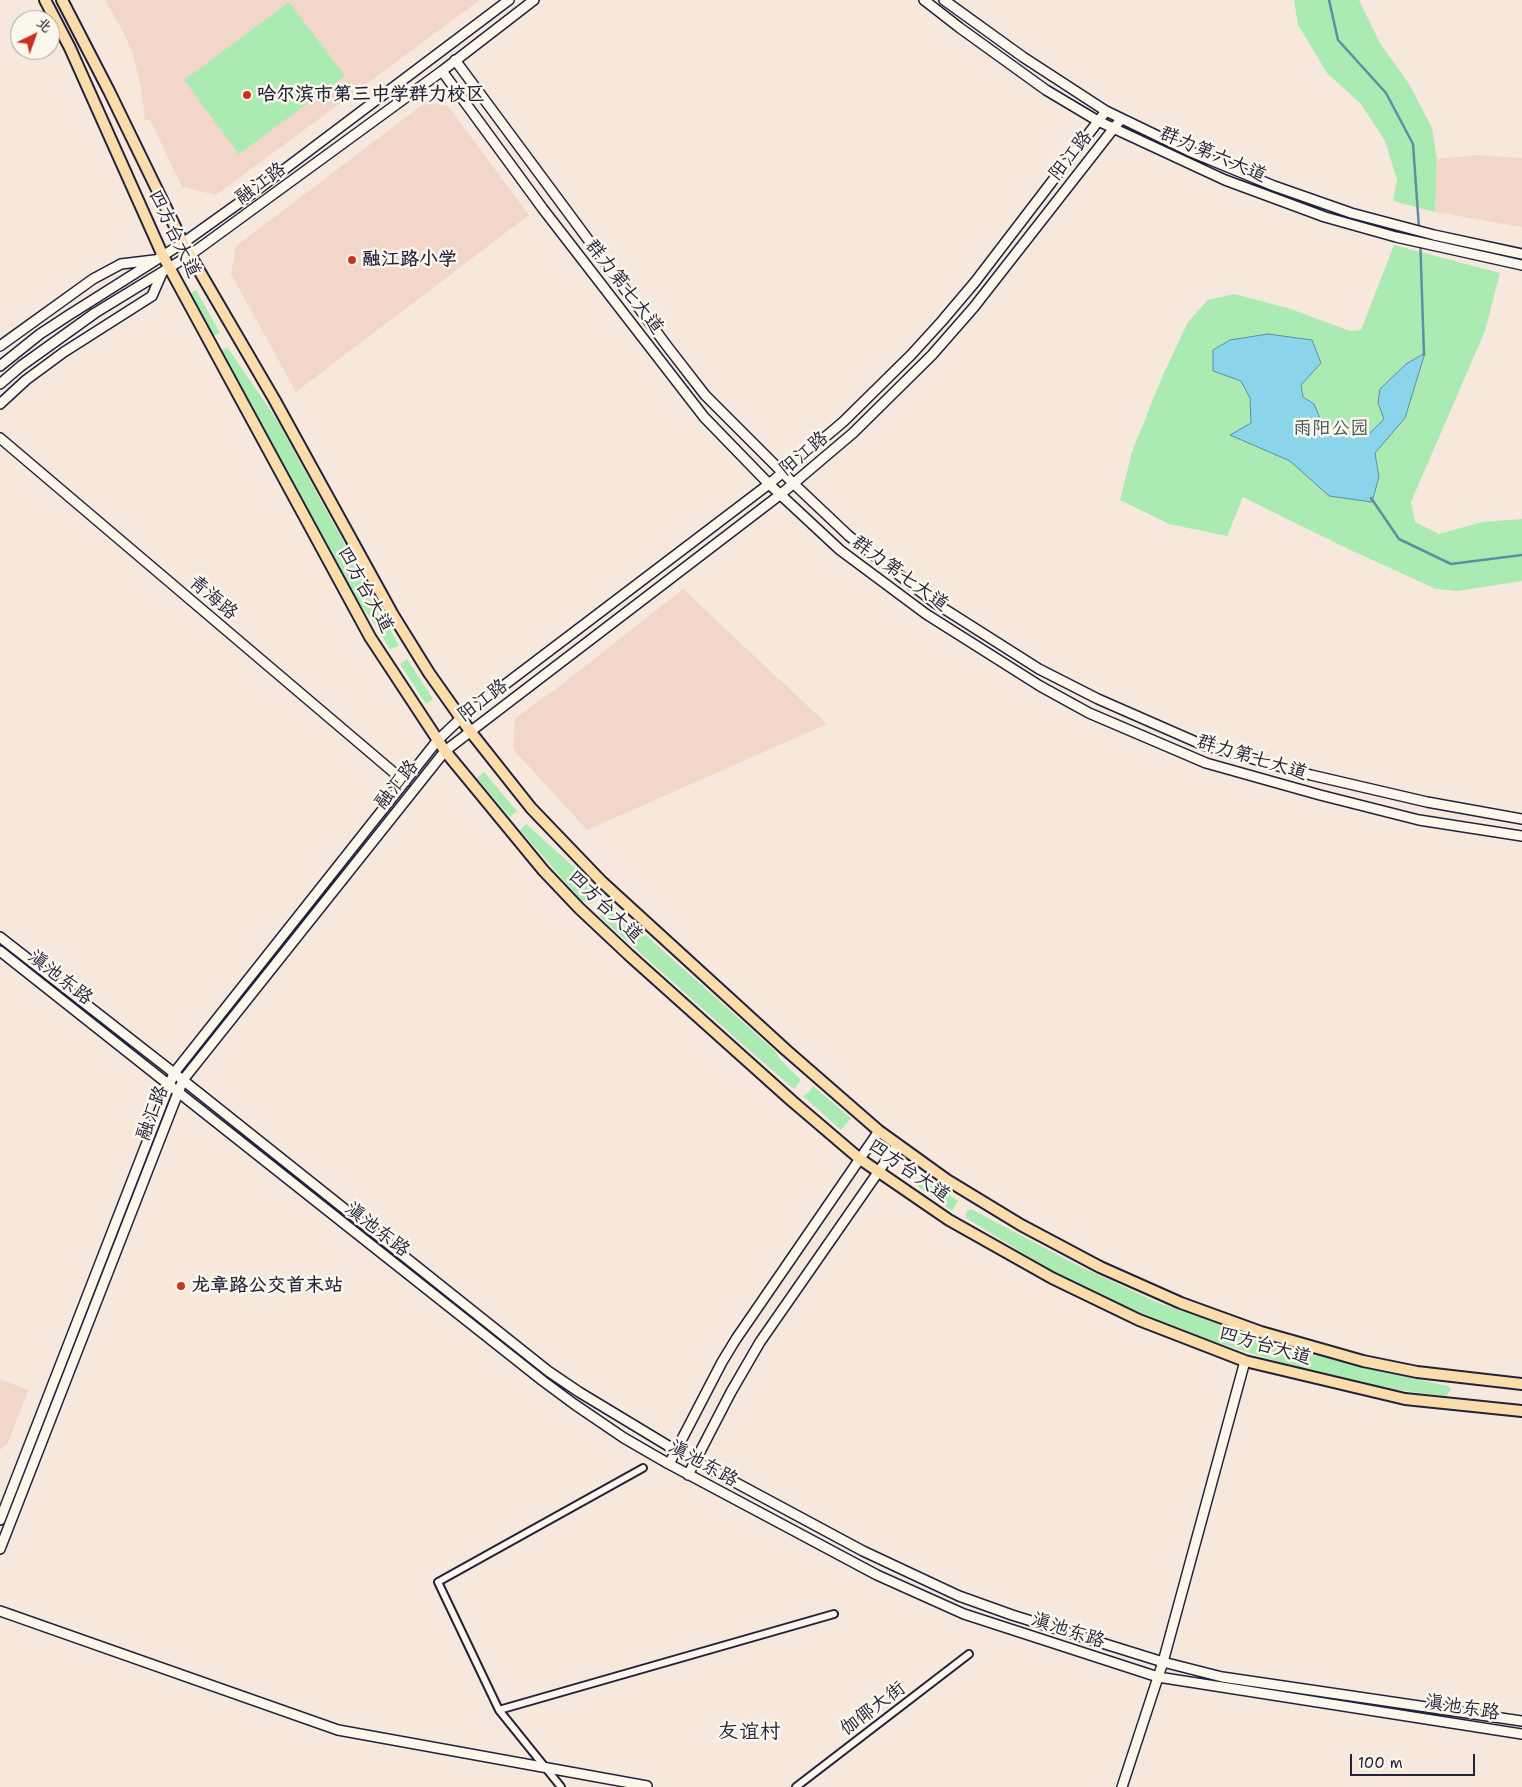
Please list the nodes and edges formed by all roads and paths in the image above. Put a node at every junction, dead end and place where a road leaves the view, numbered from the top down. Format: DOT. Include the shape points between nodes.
graph roads {
  1 [pos="45,0"];
  2 [pos="62,0"];
  3 [pos="509,0"];
  4 [pos="534,0"];
  5 [pos="924,0"];
  6 [pos="944,0"];
  7 [pos="455,60"];
  8 [pos="442,71"];
  9 [pos="1106,111"];
  10 [pos="1121,118"];
  11 [pos="1098,121"];
  12 [pos="1113,129"];
  13 [pos="183,243"];
  14 [pos="1522,254"];
  15 [pos="190,255"];
  16 [pos="160,258"];
  17 [pos="1522,265"];
  18 [pos="166,270"];
  19 [pos="33,340"];
  20 [pos="3,344"];
  21 [pos="0,366"];
  22 [pos="3,382"];
  23 [pos="0,392"];
  24 [pos="0,404"];
  25 [pos="0,438"];
  26 [pos="783,472"];
  27 [pos="770,484"];
  28 [pos="794,484"];
  29 [pos="781,494"];
  30 [pos="461,718"];
  31 [pos="470,731"];
  32 [pos="437,741"];
  33 [pos="445,751"];
  34 [pos="405,782"];
  35 [pos="1522,819"];
  36 [pos="1522,836"];
  37 [pos="0,937"];
  38 [pos="0,952"];
  39 [pos="174,1073"];
  40 [pos="183,1080"];
  41 [pos="170,1085"];
  42 [pos="178,1092"];
  43 [pos="879,1131"];
  44 [pos="897,1145"];
  45 [pos="860,1159"];
  46 [pos="878,1172"];
  47 [pos="1245,1362"];
  48 [pos="1522,1384"];
  49 [pos="1522,1411"];
  50 [pos="675,1450"];
  51 [pos="696,1461"];
  52 [pos="668,1464"];
  53 [pos="643,1468"];
  54 [pos="688,1474"];
  55 [pos="0,1520"];
  56 [pos="0,1549"];
  57 [pos="0,1611"];
  58 [pos="834,1614"];
  59 [pos="969,1654"];
  60 [pos="1163,1662"];
  61 [pos="1158,1677"];
  62 [pos="499,1710"];
  63 [pos="1522,1721"];
  64 [pos="1522,1734"];
  65 [pos="647,1786"];
  66 [pos="560,1787"];
  67 [pos="796,1787"];
  68 [pos="1122,1787"];
  1 -- 16 [label="main road, 四方台大道" via="70,48"];
  2 -- 13 [label="main road, 四方台大道"];
  3 -- 13 [label="street, 融江路"];
  4 -- 7 [label="street, 融江路"];
  5 -- 11 [label="street, 群力第六大道" via="1046,90"];
  6 -- 9 [label="street, 群力第六大道" via="1023,58"];
  7 -- 8 [label="street, 融江路"];
  7 -- 26 [label="street, 群力第七大道" via="700,388"];
  8 -- 15 [label="street, 融江路"];
  8 -- 27 [label="street, 群力第七大道" via="543,209 704,417"];
  9 -- 10 [label="street, 群力第六大道"];
  9 -- 11 [label="street, 阳江路"];
  10 -- 12 [label="street, 阳江路"];
  10 -- 14 [label="street, 群力第六大道" via="1240,173 1310,199 1398,226"];
  11 -- 12 [label="street, 群力第六大道"];
  11 -- 26 [label="street, 阳江路" via="942,321 842,422"];
  12 -- 17 [label="street, 群力第六大道" via="1257,193 1324,217 1396,238"];
  12 -- 28 [label="street, 阳江路" via="974,307 932,355 853,433"];
  13 -- 15 [label="main road, 四方台大道"];
  13 -- 16 [label="street, 融江路"];
  15 -- 18 [label="street, 融江路"];
  15 -- 30 [label="main road, 四方台大道" via="393,615"];
  16 -- 18 [label="main road, 四方台大道"];
  16 -- 19 [label="street, 融江路"];
  16 -- 20 [label="street" via="121,264 93,279"];
  18 -- 22 [label="street, 融江路" via="68,331"];
  18 -- 24 [label="street" via="152,296 64,352"];
  18 -- 32 [label="main road, 四方台大道" via="370,637"];
  19 -- 20 [label="street"];
  19 -- 21 [label="street, 融江路"];
  22 -- 23 [label="street"];
  25 -- 34 [label="street, 青海路"];
  26 -- 27 [label="street, 阳江路"];
  26 -- 28 [label="street, 群力第七大道"];
  27 -- 29 [label="street, 群力第七大道"];
  27 -- 30 [label="street, 阳江路"];
  28 -- 29 [label="street, 阳江路"];
  28 -- 35 [label="street, 群力第七大道" via="849,536 935,602 1039,669 1098,700 1203,745 1427,802"];
  29 -- 31 [label="street, 阳江路"];
  29 -- 36 [label="street, 群力第七大道" via="840,550 926,614 1089,713 1206,763 1311,793 1419,820"];
  30 -- 31 [label="main road, 四方台大道"];
  30 -- 32 [label="street, 阳江路"];
  31 -- 33 [label="street, 阳江路"];
  31 -- 43 [label="main road, 四方台大道" via="532,808 602,882"];
  32 -- 33 [label="main road, 四方台大道"];
  32 -- 34 [label="street, 融汇路"];
  33 -- 40 [label="street, 融汇路"];
  33 -- 45 [label="main road, 四方台大道" via="543,870 579,908"];
  34 -- 39 [label="street, 融汇路"];
  37 -- 39 [label="street, 滇池东路"];
  38 -- 41 [label="street, 滇池东路"];
  39 -- 40 [label="street, 滇池东路"];
  39 -- 41 [label="street, 融汇路"];
  40 -- 42 [label="street, 融汇路"];
  40 -- 50 [label="street, 滇池东路" via="548,1370"];
  41 -- 42 [label="street, 滇池东路"];
  41 -- 55 [label="street, 融汇路"];
  42 -- 52 [label="street, 滇池东路" via="543,1381 624,1438"];
  42 -- 56 [label="street, 融汇路"];
  43 -- 44 [label="main road, 四方台大道"];
  43 -- 45 [label="street"];
  44 -- 46 [label="street"];
  44 -- 48 [label="main road, 四方台大道" via="1021,1225 1100,1267 1182,1303 1262,1332 1362,1361 1417,1372"];
  45 -- 46 [label="main road, 四方台大道"];
  45 -- 50 [label="street" via="736,1339"];
  46 -- 47 [label="main road, 四方台大道" via="949,1220 1052,1278 1139,1320"];
  46 -- 51 [label="street" via="760,1342 730,1392"];
  47 -- 49 [label="main road, 四方台大道" via="1405,1399"];
  47 -- 60 [label="street"];
  50 -- 51 [label="street, 滇池东路"];
  50 -- 52 [label="street"];
  51 -- 54 [label="street"];
  51 -- 60 [label="street, 滇池东路" via="855,1547 959,1596"];
  52 -- 54 [label="street, 滇池东路"];
  53 -- 62 [label="street" via="438,1582"];
  54 -- 61 [label="street, 滇池东路" via="876,1575 964,1614"];
  57 -- 65 [label="street" via="338,1730"];
  58 -- 62 [label="street"];
  59 -- 67 [label="street, 伽倻大街"];
  60 -- 61 [label="street"];
  60 -- 63 [label="street, 滇池东路" via="1222,1676"];
  61 -- 64 [label="street, 滇池东路"];
  61 -- 68 [label="street"];
  62 -- 66 [label="street"];
}
